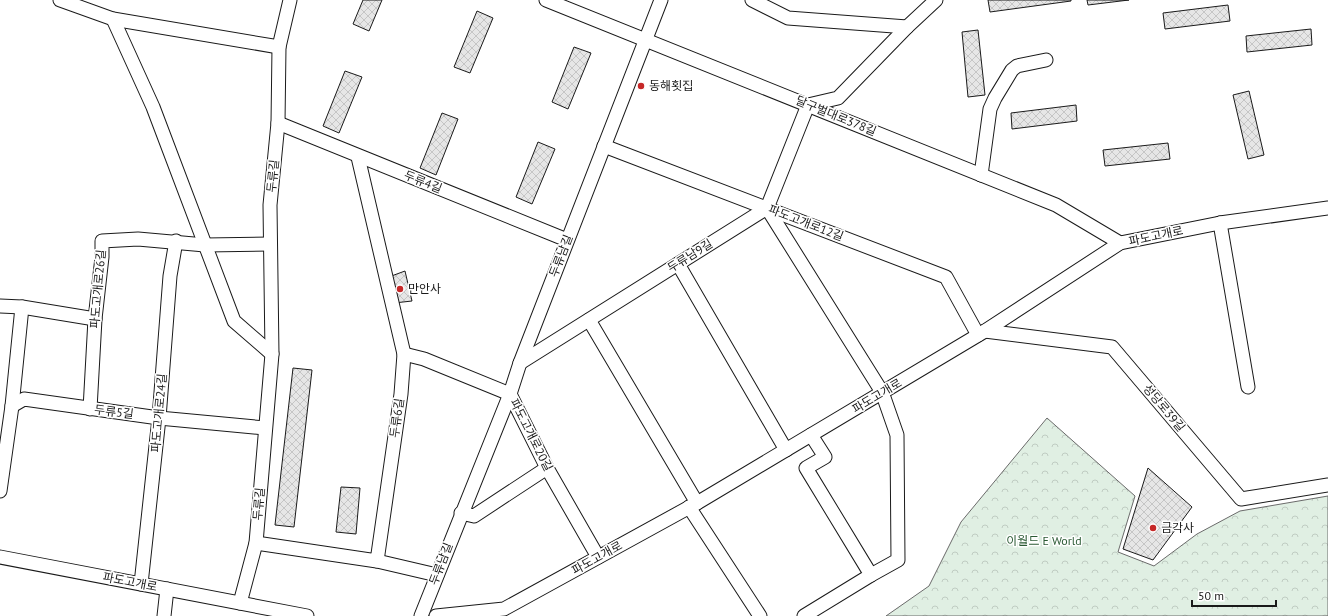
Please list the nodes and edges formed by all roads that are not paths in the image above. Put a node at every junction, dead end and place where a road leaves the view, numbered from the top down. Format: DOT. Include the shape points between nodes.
graph roads {
  1 [pos="60,0"];
  2 [pos="290,0"];
  3 [pos="546,0"];
  4 [pos="661,0"];
  5 [pos="752,0"];
  6 [pos="936,0"];
  7 [pos="83,4"];
  8 [pos="113,19"];
  9 [pos="907,27"];
  10 [pos="646,39"];
  11 [pos="279,47"];
  12 [pos="1046,60"];
  13 [pos="808,105"];
  14 [pos="278,123"];
  15 [pos="604,146"];
  16 [pos="358,157"];
  17 [pos="981,174"];
  18 [pos="767,208"];
  19 [pos="1328,208"];
  20 [pos="1220,223"];
  21 [pos="567,240"];
  22 [pos="176,241"];
  23 [pos="1120,243"];
  24 [pos="270,244"];
  25 [pos="205,245"];
  26 [pos="678,264"];
  27 [pos="0,306"];
  28 [pos="22,307"];
  29 [pos="95,319"];
  30 [pos="589,320"];
  31 [pos="981,333"];
  32 [pos="272,354"];
  33 [pos="404,354"];
  34 [pos="520,363"];
  35 [pos="1248,387"];
  36 [pos="882,392"];
  37 [pos="510,394"];
  38 [pos="12,406"];
  39 [pos="90,409"];
  40 [pos="159,418"];
  41 [pos="265,428"];
  42 [pos="811,435"];
  43 [pos="786,450"];
  44 [pos="547,468"];
  45 [pos="1328,485"];
  46 [pos="0,491"];
  47 [pos="693,505"];
  48 [pos="461,513"];
  49 [pos="256,544"];
  50 [pos="0,557"];
  51 [pos="598,557"];
  52 [pos="377,561"];
  53 [pos="871,574"];
  54 [pos="436,575"];
  55 [pos="141,584"];
  56 [pos="167,589"];
  57 [pos="240,603"];
  58 [pos="261,612"];
  59 [pos="164,616"];
  60 [pos="307,616"];
  61 [pos="421,616"];
  62 [pos="436,616"];
  63 [pos="760,616"];
  64 [pos="804,616"];
  1 -- 7 [label="street"];
  2 -- 11 [label="street, 두류길"];
  3 -- 10 [label="street, 달구벌대로378길"];
  4 -- 10 [label="street, 두류남길"];
  5 -- 9 [label="street" via="788,18"];
  6 -- 9 [label="street"];
  7 -- 8 [label="street"];
  8 -- 11 [label="street"];
  8 -- 25 [label="street" via="153,107"];
  9 -- 13 [label="street" via="838,98"];
  10 -- 13 [label="street, 달구벌대로378길"];
  10 -- 15 [label="street, 두류남길"];
  11 -- 14 [label="street, 두류길"];
  12 -- 17 [label="street" via="1017,66 994,98 990,108"];
  13 -- 17 [label="street, 달구벌대로378길"];
  13 -- 18 [label="street"];
  14 -- 16 [label="street, 두류4길"];
  14 -- 24 [label="street, 두류길" via="270,204"];
  15 -- 18 [label="street, 파도고개로12길"];
  15 -- 21 [label="street, 두류남길"];
  16 -- 21 [label="street, 두류4길"];
  16 -- 33 [label="street, 두류6길"];
  17 -- 23 [label="street, 달구벌대로378길" via="1056,205"];
  18 -- 26 [label="street, 두류남9길"];
  18 -- 31 [label="street, 파도고개로12길" via="946,277"];
  18 -- 36 [label="street"];
  19 -- 20 [label="street, 파도고개로"];
  20 -- 23 [label="street, 파도고개로"];
  20 -- 35 [label="street"];
  21 -- 34 [label="street, 두류남길"];
  22 -- 25 [label="street, 파도고개로26길"];
  22 -- 29 [label="street, 파도고개로26길" via="102,241"];
  22 -- 40 [label="street, 파도고개로24길" via="170,276"];
  23 -- 31 [label="street, 파도고개로"];
  24 -- 25 [label="street, 파도고개로26길"];
  24 -- 32 [label="street, 두류길"];
  25 -- 32 [label="street" via="234,321"];
  26 -- 30 [label="street, 두류남9길"];
  26 -- 43 [label="street"];
  27 -- 28 [label="street"];
  28 -- 29 [label="street"];
  28 -- 38 [label="street"];
  29 -- 39 [label="street, 파도고개로26길"];
  30 -- 34 [label="street, 두류남9길"];
  30 -- 47 [label="street"];
  31 -- 36 [label="street, 파도고개로"];
  31 -- 45 [label="street, 성당로39길" via="1112,347 1241,499"];
  32 -- 41 [label="street, 두류길"];
  33 -- 37 [label="street, 파도고개로20길" via="424,359"];
  33 -- 52 [label="street, 두류6길" via="401,394"];
  34 -- 37 [label="street, 두류남길"];
  36 -- 42 [label="street, 파도고개로"];
  36 -- 53 [label="street" via="898,436 898,560"];
  37 -- 44 [label="street, 파도고개로20길"];
  37 -- 48 [label="street, 두류남길"];
  38 -- 39 [label="street, 두류5길" via="24,399"];
  38 -- 46 [label="street"];
  39 -- 40 [label="street, 두류5길"];
  40 -- 41 [label="street, 두류5길"];
  40 -- 55 [label="street, 파도고개로24길"];
  41 -- 49 [label="street, 두류길"];
  42 -- 43 [label="street, 파도고개로"];
  42 -- 53 [label="street" via="825,456 806,468"];
  43 -- 47 [label="street, 파도고개로"];
  44 -- 48 [label="street" via="474,516"];
  44 -- 51 [label="street, 파도고개로20길"];
  47 -- 51 [label="street, 파도고개로"];
  47 -- 63 [label="street"];
  48 -- 54 [label="street, 두류남길"];
  49 -- 52 [label="street"];
  49 -- 57 [label="street, 두류길"];
  50 -- 55 [label="street, 파도고개로"];
  51 -- 62 [label="street, 파도고개로" via="504,609"];
  52 -- 54 [label="street"];
  53 -- 64 [label="street"];
  54 -- 61 [label="street, 두류남길"];
  55 -- 56 [label="street, 파도고개로"];
  56 -- 57 [label="street, 파도고개로"];
  56 -- 59 [label="street"];
  57 -- 58 [label="street, 파도고개로"];
  58 -- 60 [label="street, 파도고개로"];
}
